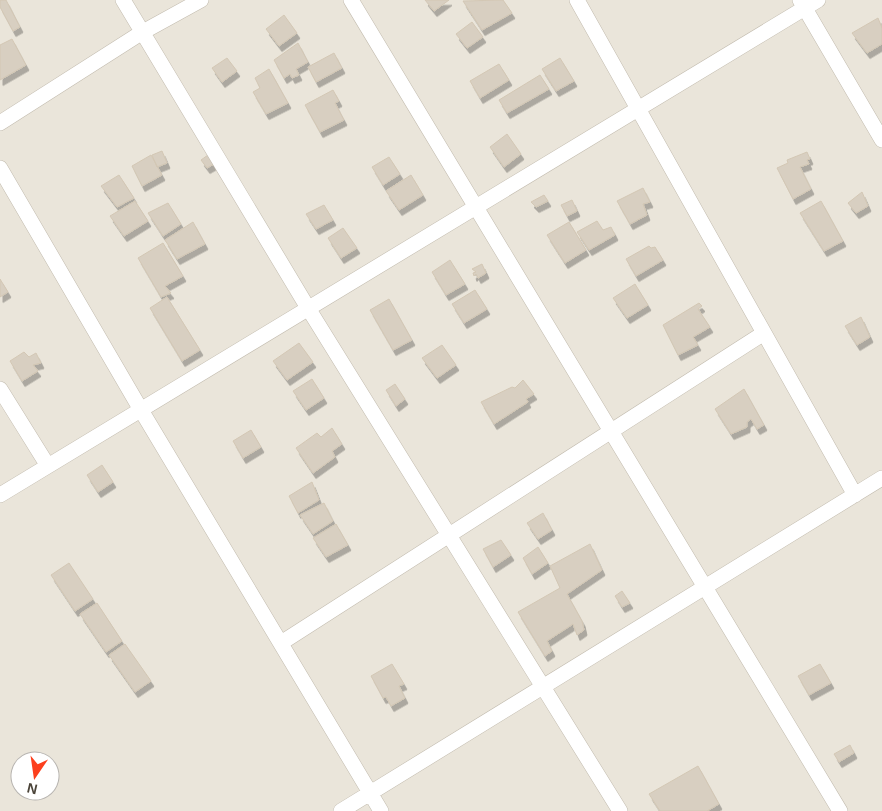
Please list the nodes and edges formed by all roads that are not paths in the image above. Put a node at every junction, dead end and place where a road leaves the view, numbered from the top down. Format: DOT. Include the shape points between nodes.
graph roads {
  1 [pos="123,0"];
  2 [pos="201,0"];
  3 [pos="351,0"];
  4 [pos="576,0"];
  5 [pos="818,0"];
  6 [pos="802,4"];
  7 [pos="141,34"];
  8 [pos="637,109"];
  9 [pos="0,123"];
  10 [pos="882,140"];
  11 [pos="0,168"];
  12 [pos="476,206"];
  13 [pos="308,308"];
  14 [pos="764,333"];
  15 [pos="0,389"];
  16 [pos="141,410"];
  17 [pos="611,431"];
  18 [pos="48,466"];
  19 [pos="882,478"];
  20 [pos="855,495"];
  21 [pos="0,496"];
  22 [pos="450,535"];
  23 [pos="705,587"];
  24 [pos="281,643"];
  25 [pos="544,686"];
  26 [pos="370,793"];
  27 [pos="341,811"];
  28 [pos="381,811"];
  29 [pos="620,811"];
  30 [pos="840,811"];
  1 -- 7 [label="street"];
  2 -- 7 [label="street"];
  3 -- 12 [label="street"];
  4 -- 8 [label="street"];
  5 -- 6 [label="street"];
  6 -- 8 [label="street"];
  6 -- 10 [label="street"];
  7 -- 9 [label="street"];
  7 -- 13 [label="street"];
  8 -- 12 [label="street"];
  8 -- 14 [label="street"];
  11 -- 16 [label="street"];
  12 -- 13 [label="street"];
  12 -- 17 [label="street"];
  13 -- 16 [label="street"];
  13 -- 22 [label="street"];
  14 -- 17 [label="street"];
  14 -- 20 [label="street"];
  15 -- 18 [label="street"];
  16 -- 18 [label="street"];
  16 -- 24 [label="street"];
  17 -- 22 [label="street"];
  17 -- 23 [label="street"];
  18 -- 21 [label="street"];
  19 -- 20 [label="street"];
  20 -- 23 [label="street"];
  22 -- 24 [label="street"];
  22 -- 25 [label="street"];
  23 -- 25 [label="street"];
  23 -- 30 [label="street"];
  24 -- 26 [label="street"];
  25 -- 26 [label="street"];
  25 -- 29 [label="street"];
  26 -- 27 [label="street"];
  26 -- 28 [label="street"];
}
